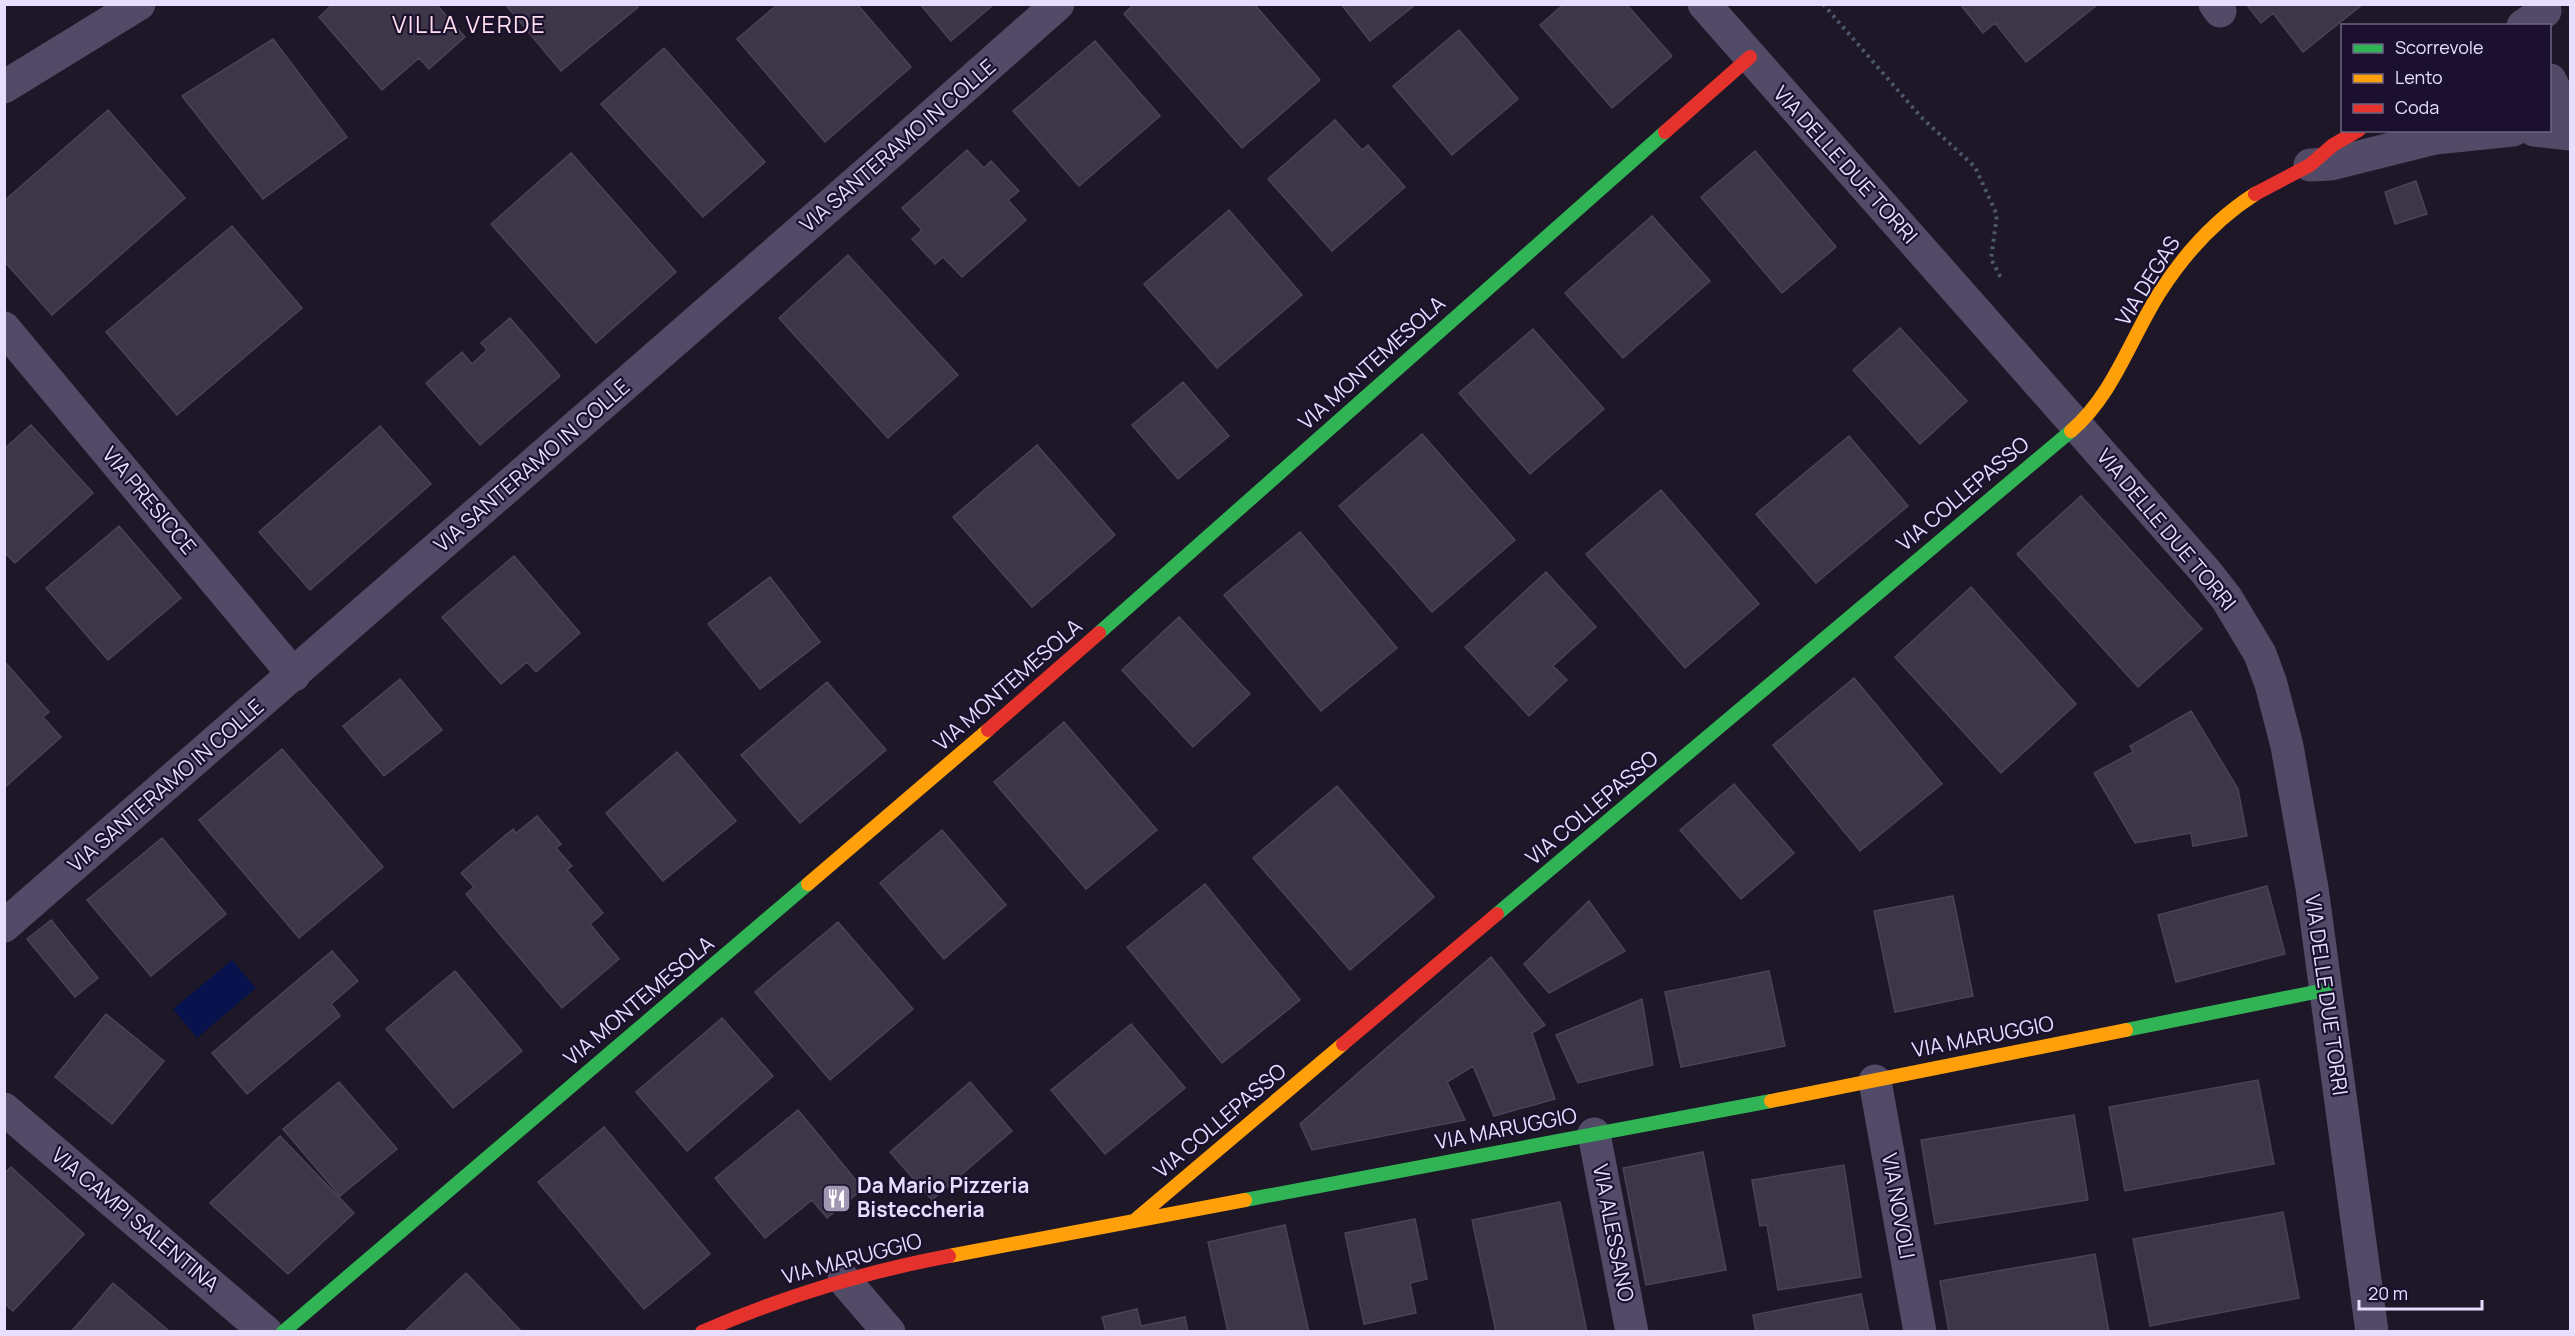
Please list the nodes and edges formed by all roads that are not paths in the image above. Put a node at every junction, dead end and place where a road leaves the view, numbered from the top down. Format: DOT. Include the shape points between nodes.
graph roads {
  1 [pos="138,4"];
  2 [pos="1058,4"];
  3 [pos="1704,4"];
  4 [pos="1750,57"];
  5 [pos="2551,82"];
  6 [pos="4,87"];
  7 [pos="2571,112"];
  8 [pos="2356,132"];
  9 [pos="2493,132"];
  10 [pos="2551,132"];
  11 [pos="2571,134"];
  12 [pos="2310,165"];
  13 [pos="4,328"];
  14 [pos="2077,426"];
  15 [pos="294,675"];
  16 [pos="4,926"];
  17 [pos="2325,990"];
  18 [pos="1875,1080"];
  19 [pos="4,1108"];
  20 [pos="1594,1134"];
  21 [pos="1134,1221"];
  22 [pos="844,1280"];
  23 [pos="266,1332"];
  24 [pos="283,1332"];
  25 [pos="702,1332"];
  26 [pos="889,1332"];
  27 [pos="1632,1332"];
  28 [pos="1920,1332"];
  29 [pos="2372,1332"];
  1 -- 6 [label="street"];
  2 -- 15 [label="street, VIA SANTERAMO IN COLLE"];
  3 -- 4 [label="street, VIA DELLE DUE TORRI"];
  4 -- 14 [label="street, VIA DELLE DUE TORRI"];
  4 -- 24 [label="street, VIA MONTEMESOLA" via="1004,717"];
  5 -- 7 [label="street"];
  8 -- 12 [label="street, VIA DEGAS"];
  9 -- 12 [label="street" via="2434,138 2331,164"];
  10 -- 11 [label="street"];
  12 -- 14 [label="street, VIA DEGAS" via="2251,196 2202,236 2160,292 2103,398"];
  13 -- 15 [label="street, VIA PRESICCE"];
  14 -- 17 [label="street, VIA DELLE DUE TORRI" via="2227,598 2260,654 2286,746 2312,888"];
  14 -- 21 [label="street, VIA COLLEPASSO"];
  15 -- 16 [label="street, VIA SANTERAMO IN COLLE"];
  17 -- 18 [label="street, VIA MARUGGIO"];
  17 -- 29 [label="street, VIA DELLE DUE TORRI"];
  18 -- 20 [label="street, VIA MARUGGIO"];
  18 -- 28 [label="street, VIA NOVOLI"];
  19 -- 23 [label="street, VIA CAMPI SALENTINA"];
  20 -- 21 [label="street, VIA MARUGGIO"];
  20 -- 27 [label="street, VIA ALESSANO"];
  21 -- 22 [label="street, VIA MARUGGIO" via="907,1264"];
  22 -- 25 [label="street, VIA MARUGGIO" via="783,1298"];
  22 -- 26 [label="street"];
}
